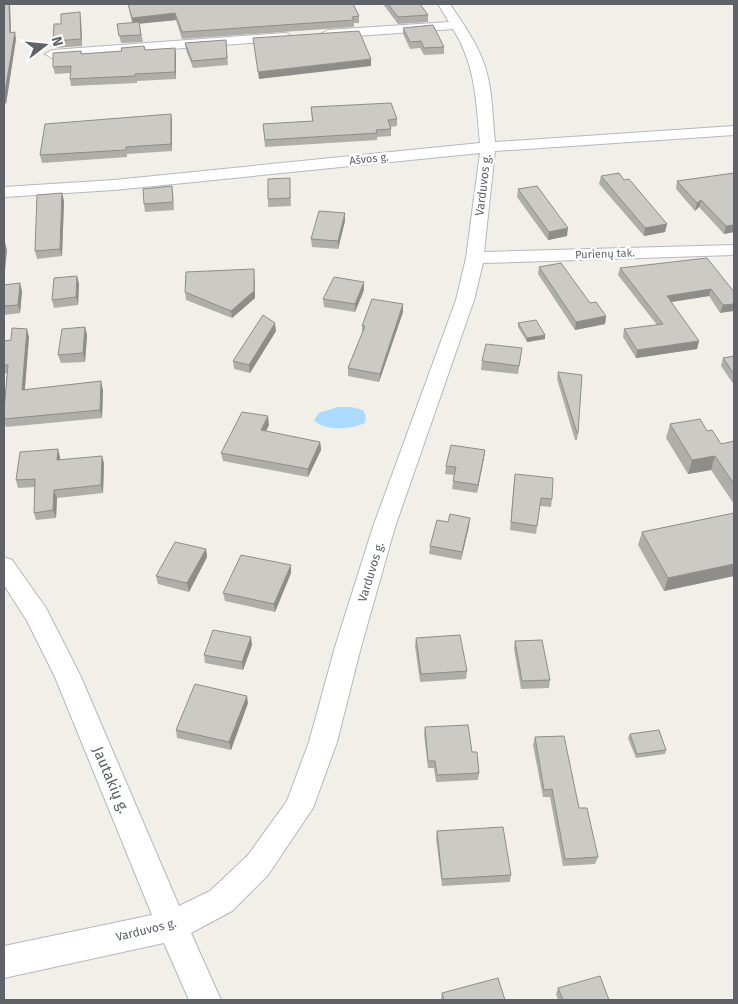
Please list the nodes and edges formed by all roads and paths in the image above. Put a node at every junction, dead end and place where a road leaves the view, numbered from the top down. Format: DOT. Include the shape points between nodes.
graph roads {
  1 [pos="444,4"];
  2 [pos="457,25"];
  3 [pos="319,35"];
  4 [pos="299,36"];
  5 [pos="52,54"];
  6 [pos="734,130"];
  7 [pos="488,147"];
  8 [pos="4,192"];
  9 [pos="734,250"];
  10 [pos="475,258"];
  11 [pos="4,566"];
  12 [pos="172,926"];
  13 [pos="4,962"];
  14 [pos="206,1000"];
  1 -- 2 [label="street, Varduvos g."];
  2 -- 3 [label="street"];
  2 -- 7 [label="street, Varduvos g." via="477,62"];
  4 -- 5 [label="street"];
  6 -- 7 [label="street, Ašvos g."];
  7 -- 8 [label="street, Ašvos g." via="114,185"];
  7 -- 10 [label="street, Varduvos g."];
  9 -- 10 [label="street, Purienų tak."];
  10 -- 12 [label="street, Varduvos g." via="465,300 384,527 323,742 299,808 258,865 221,901"];
  11 -- 12 [label="street, Jautakių g." via="37,614 68,677"];
  12 -- 13 [label="street, Varduvos g."];
  12 -- 14 [label="street, Jautakių g."];
}
